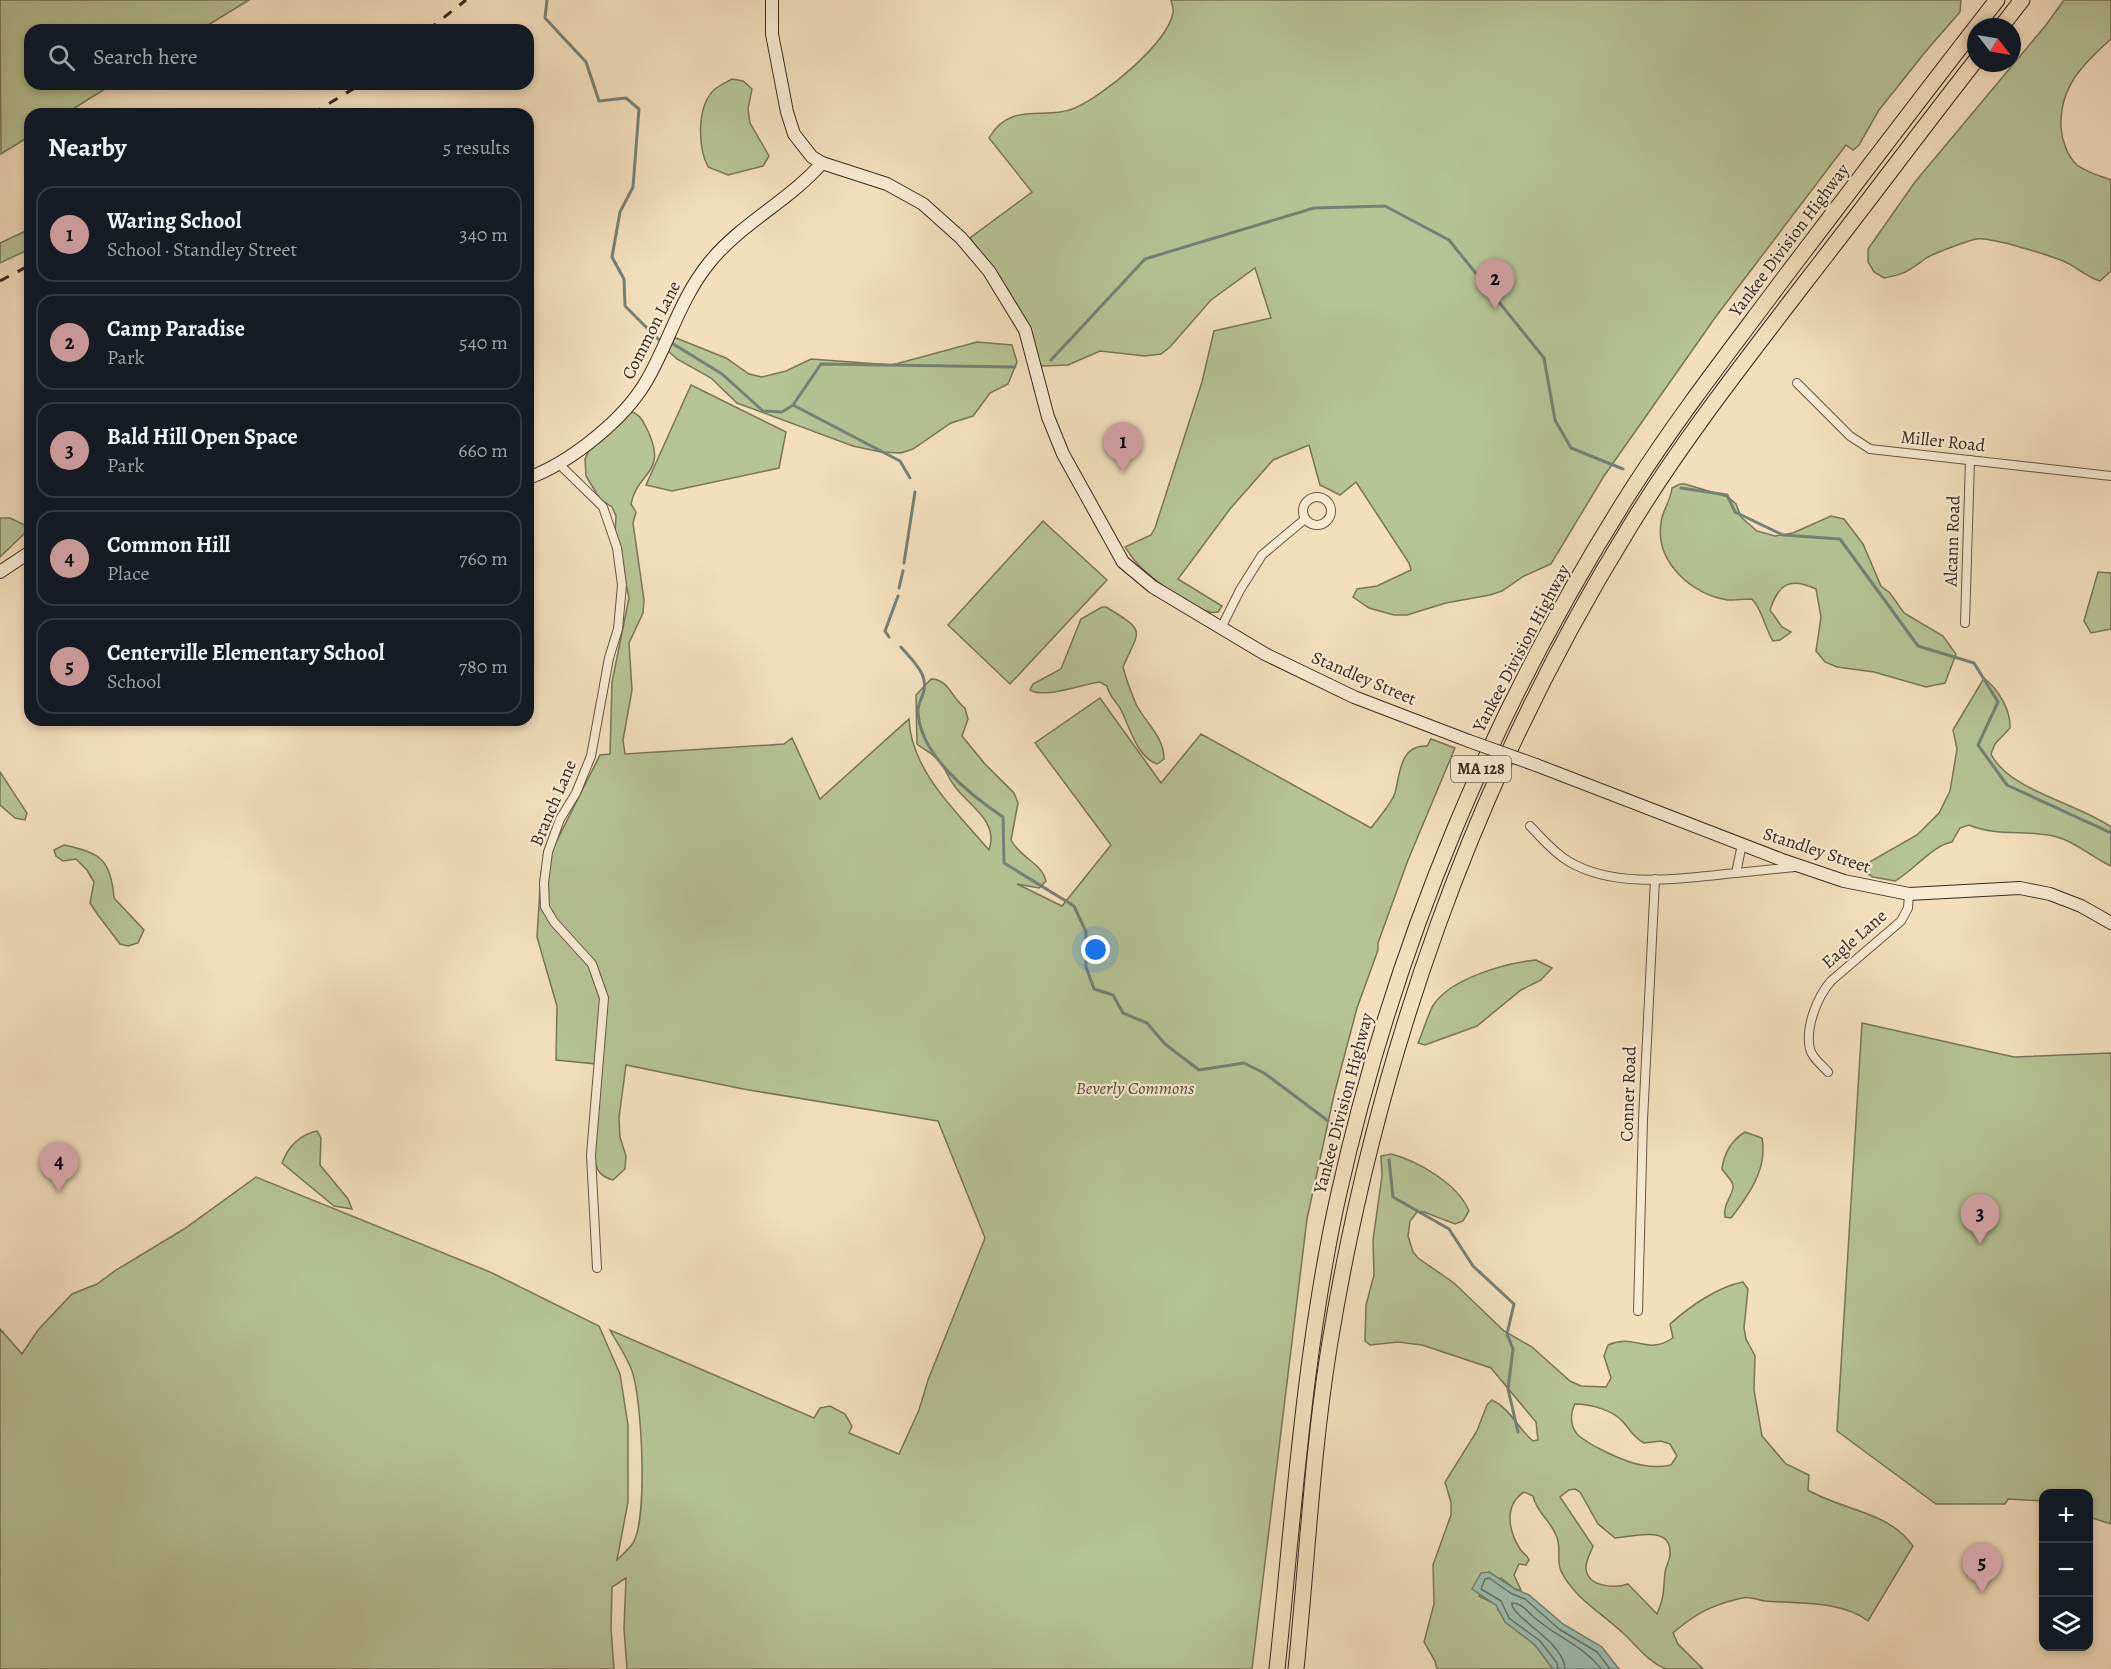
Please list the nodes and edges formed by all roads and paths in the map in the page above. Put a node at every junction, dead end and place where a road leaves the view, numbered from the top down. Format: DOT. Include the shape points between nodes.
graph roads {
  1 [pos="772,0"];
  2 [pos="1997,0"];
  3 [pos="2022,0"];
  4 [pos="2008,18"];
  5 [pos="1967,72"];
  6 [pos="822,163"];
  7 [pos="1797,383"];
  8 [pos="1970,460"];
  9 [pos="558,463"];
  10 [pos="534,475"];
  11 [pos="2111,476"];
  12 [pos="1305,519"];
  13 [pos="24,556"];
  14 [pos="0,572"];
  15 [pos="1965,623"];
  16 [pos="1221,628"];
  17 [pos="1530,826"];
  18 [pos="1742,844"];
  19 [pos="1798,866"];
  20 [pos="1736,873"];
  21 [pos="1655,879"];
  22 [pos="1909,894"];
  23 [pos="2111,923"];
  24 [pos="1828,1072"];
  25 [pos="597,1268"];
  26 [pos="1638,1311"];
  27 [pos="1277,1669"];
  28 [pos="1296,1669"];
  1 -- 6 [label="street" via="772,34 787,112 804,149"];
  2 -- 27 [label="highway, Yankee Division Highway / MA 128" via="1756,316 1634,486 1571,591 1505,715 1452,834 1409,946 1377,1045 1327,1248 1303,1413"];
  3 -- 4 [label="highway"];
  5 -- 28 [label="highway, Yankee Division Highway / MA 128" via="1756,347 1646,501 1574,622 1520,726 1456,874 1398,1038 1345,1258 1328,1351"];
  6 -- 9 [label="street, Common Lane" via="709,263 630,404 595,437"];
  6 -- 16 [label="street, Standley Street" via="906,193 962,238 1003,291 1025,330 1054,436 1123,562 1153,587"];
  7 -- 8 [label="street, Miller Road" via="1850,436 1870,449"];
  8 -- 11 [label="street, Miller Road"];
  8 -- 15 [label="street, Alcann Road"];
  9 -- 10 [label="street, Common Lane"];
  9 -- 25 [label="street, Branch Lane" via="603,507 617,548 622,585 618,629 591,756 556,830 544,883 545,908 592,964 604,998 592,1124 592,1211"];
  12 -- 16 [label="street" via="1262,555"];
  13 -- 14 [label="street"];
  16 -- 18 [label="street, Standley Street, bridge" via="1354,697"];
  17 -- 21 [label="street" via="1556,852 1582,869 1623,878"];
  18 -- 19 [label="street, Standley Street"];
  18 -- 20 [label="street"];
  19 -- 20 [label="street"];
  19 -- 22 [label="street, Standley Street" via="1844,881"];
  20 -- 21 [label="street"];
  21 -- 26 [label="street, Conner Road"];
  22 -- 23 [label="street, Standley Street" via="2020,888 2060,898"];
  22 -- 24 [label="street, Eagle Lane" via="1908,908 1901,921 1831,981 1814,1006 1809,1048"];
}
